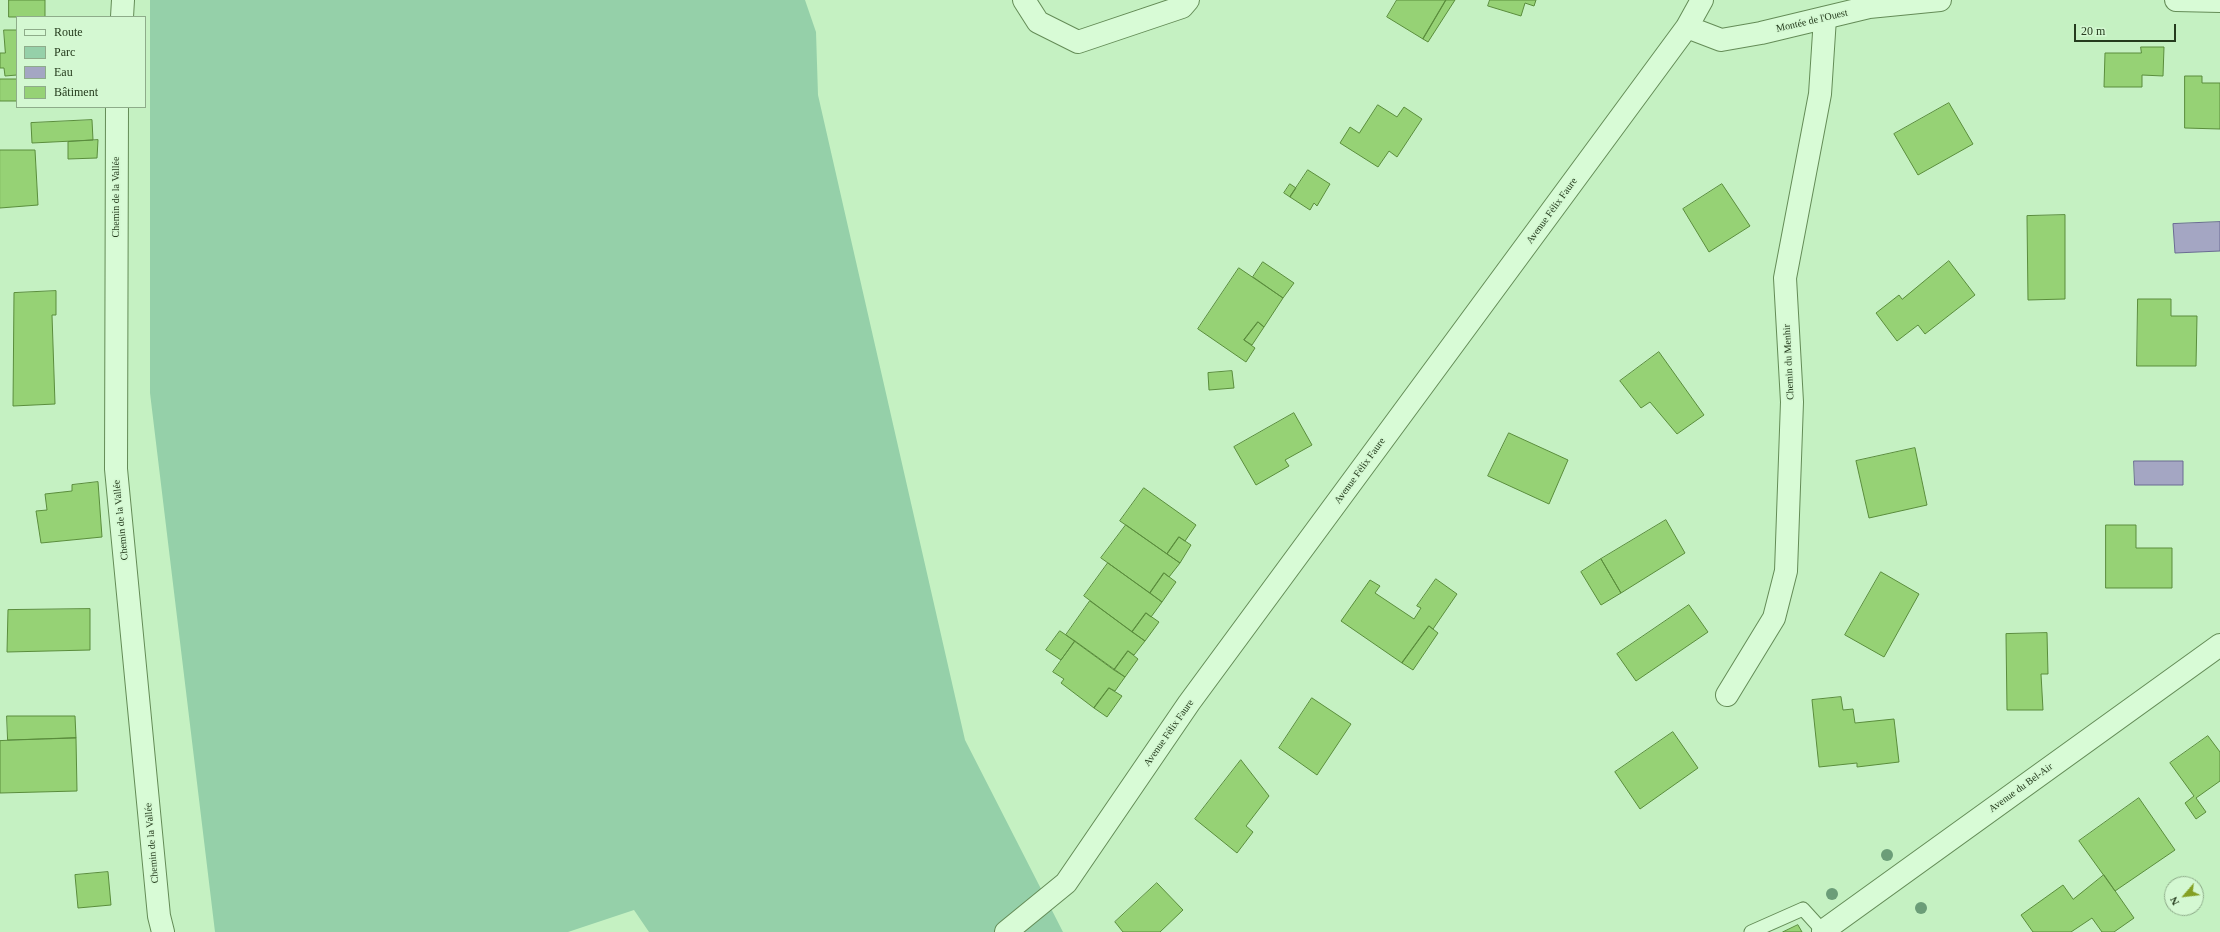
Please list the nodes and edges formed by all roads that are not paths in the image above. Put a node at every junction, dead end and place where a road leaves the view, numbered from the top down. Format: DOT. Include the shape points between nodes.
graph roads {
  1 [pos="123,0"];
  2 [pos="1024,0"];
  3 [pos="1188,0"];
  4 [pos="1702,0"];
  5 [pos="1940,0"];
  6 [pos="2176,0"];
  7 [pos="2220,1"];
  8 [pos="122,16"];
  9 [pos="1825,18"];
  10 [pos="1687,27"];
  11 [pos="117,108"];
  12 [pos="2220,645"];
  13 [pos="1727,695"];
  14 [pos="1823,931"];
  15 [pos="163,932"];
  16 [pos="1006,932"];
  17 [pos="1752,932"];
  1 -- 8 [label="street"];
  2 -- 3 [label="street" via="1038,22 1078,42 1182,7"];
  4 -- 10 [label="street, Avenue Félix Faure"];
  5 -- 9 [label="street, Montée de l'Ouest" via="1869,7"];
  6 -- 7 [label="street"];
  9 -- 10 [label="street, Montée de l'Ouest" via="1721,40"];
  9 -- 13 [label="street, Chemin du Menhir" via="1820,94 1785,278 1792,402 1786,571 1774,618"];
  10 -- 16 [label="street, Avenue Félix Faure" via="1189,703 1066,883"];
  11 -- 15 [label="street, Chemin de la Vallée" via="116,468 159,916"];
  12 -- 14 [label="street, Avenue du Bel-Air"];
  14 -- 17 [label="lane" via="1803,909"];
}
